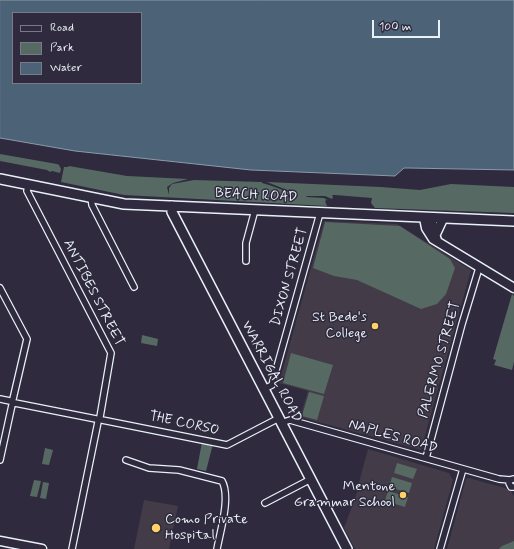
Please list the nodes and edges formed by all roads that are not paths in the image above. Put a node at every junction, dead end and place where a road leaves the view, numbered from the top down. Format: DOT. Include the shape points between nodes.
graph roads {
  1 [pos="0,179"];
  2 [pos="28,185"];
  3 [pos="91,197"];
  4 [pos="172,206"];
  5 [pos="256,210"];
  6 [pos="320,213"];
  7 [pos="428,218"];
  8 [pos="443,219"];
  9 [pos="514,221"];
  10 [pos="436,237"];
  11 [pos="246,261"];
  12 [pos="479,268"];
  13 [pos="134,286"];
  14 [pos="0,288"];
  15 [pos="514,288"];
  16 [pos="264,389"];
  17 [pos="0,399"];
  18 [pos="13,402"];
  19 [pos="99,420"];
  20 [pos="280,420"];
  21 [pos="426,458"];
  22 [pos="0,460"];
  23 [pos="126,460"];
  24 [pos="463,469"];
  25 [pos="311,479"];
  26 [pos="513,484"];
  27 [pos="265,503"];
  28 [pos="0,541"];
  29 [pos="42,549"];
  30 [pos="72,549"];
  31 [pos="217,549"];
  32 [pos="347,549"];
  33 [pos="440,549"];
  1 -- 2 [label="main road, BEACH ROAD"];
  2 -- 3 [label="main road, BEACH ROAD"];
  2 -- 19 [label="street, ANTIBES STREET" via="27,191 112,353"];
  3 -- 4 [label="main road, BEACH ROAD" via="124,204"];
  3 -- 13 [label="street" via="92,205"];
  4 -- 5 [label="main road, BEACH ROAD"];
  4 -- 16 [label="main road, WARRIGAL ROAD" via="172,212"];
  5 -- 6 [label="main road, BEACH ROAD"];
  5 -- 11 [label="street" via="246,243"];
  6 -- 7 [label="main road, BEACH ROAD"];
  6 -- 16 [label="street, DIXON STREET" via="274,381 271,386"];
  7 -- 8 [label="main road, BEACH ROAD"];
  7 -- 10 [label="street" via="425,226 433,239"];
  8 -- 9 [label="main road, BEACH ROAD"];
  8 -- 10 [label="street"];
  10 -- 12 [label="street"];
  12 -- 15 [label="street"];
  12 -- 21 [label="street, PALERMO STREET"];
  14 -- 18 [label="street" via="27,339"];
  16 -- 20 [label="main road, WARRIGAL ROAD"];
  17 -- 18 [label="street, THE CORSO"];
  18 -- 19 [label="street, THE CORSO"];
  18 -- 22 [label="street"];
  19 -- 20 [label="street, THE CORSO" via="227,445"];
  19 -- 30 [label="street, ANTIBES STREET"];
  20 -- 21 [label="street, NAPLES ROAD" via="290,420"];
  20 -- 25 [label="main road, WARRIGAL ROAD"];
  21 -- 24 [label="street, NAPLES ROAD"];
  23 -- 31 [label="street" via="149,468 180,470 222,482 226,498"];
  24 -- 26 [label="street, NAPLES ROAD"];
  24 -- 33 [label="street"];
  25 -- 27 [label="street"];
  25 -- 32 [label="main road, WARRIGAL ROAD"];
  28 -- 29 [label="street"];
}
